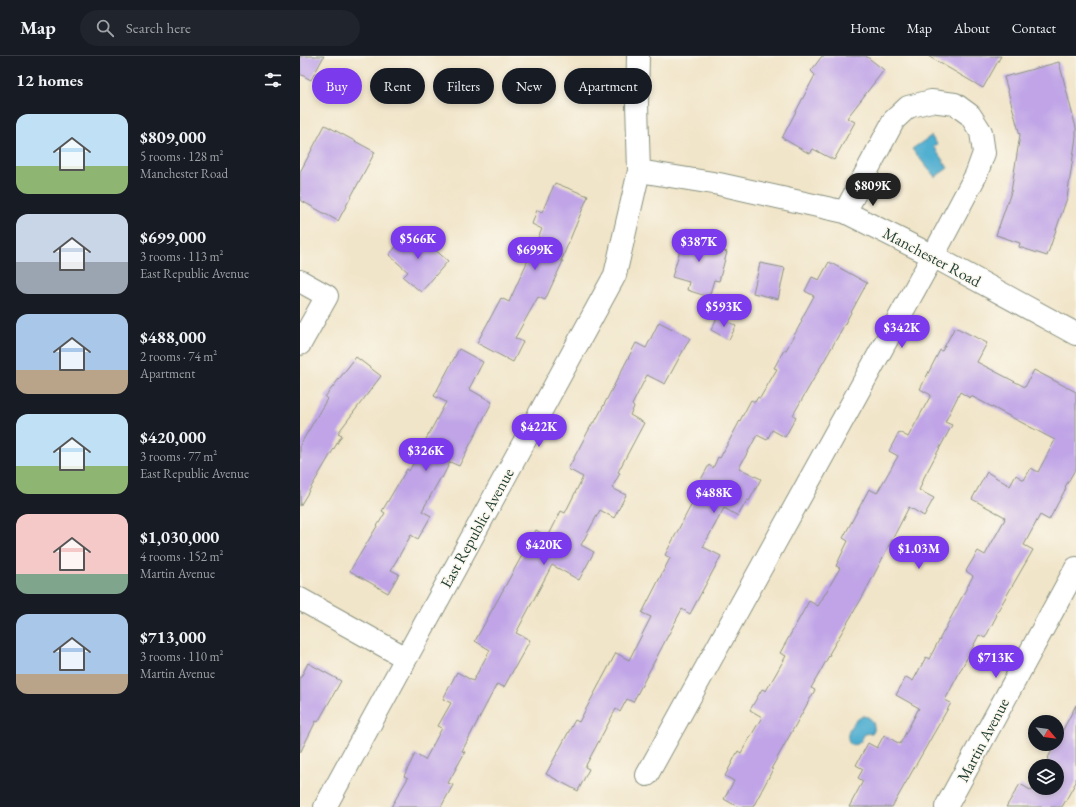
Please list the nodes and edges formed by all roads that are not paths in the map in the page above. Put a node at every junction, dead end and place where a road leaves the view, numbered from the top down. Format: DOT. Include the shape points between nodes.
graph roads {
  1 [pos="638,56"];
  2 [pos="639,171"];
  3 [pos="844,212"];
  4 [pos="933,256"];
  5 [pos="300,281"];
  6 [pos="1076,334"];
  7 [pos="300,344"];
  8 [pos="1076,568"];
  9 [pos="300,600"];
  10 [pos="406,658"];
  11 [pos="647,775"];
  12 [pos="324,807"];
  13 [pos="946,807"];
  1 -- 2 [label="street, East Republic Avenue"];
  2 -- 3 [label="street, Manchester Road" via="719,184"];
  2 -- 10 [label="street, East Republic Avenue" via="615,275"];
  3 -- 4 [label="street, Manchester Road"];
  3 -- 4 [label="street" via="894,120 908,107 931,101 955,104 970,115 982,132 984,153 976,175"];
  4 -- 6 [label="street, Manchester Road"];
  4 -- 11 [label="street"];
  5 -- 7 [label="street" via="327,296"];
  8 -- 13 [label="street, Martin Avenue"];
  9 -- 10 [label="street"];
  10 -- 12 [label="street, East Republic Avenue"];
}
